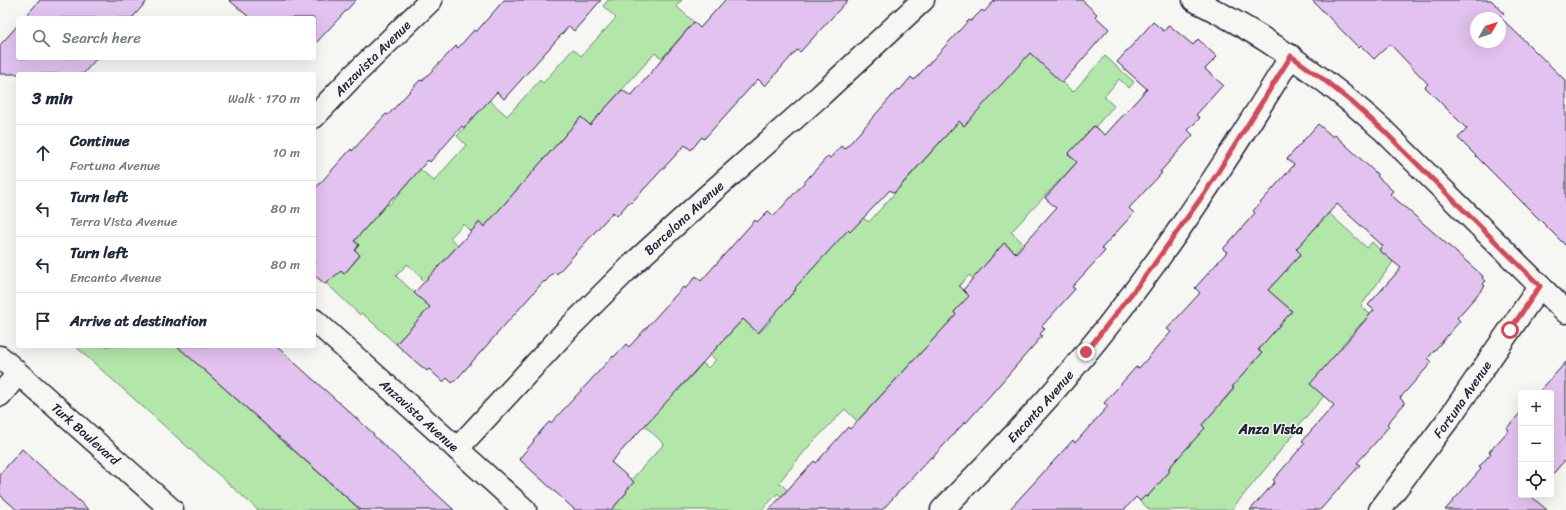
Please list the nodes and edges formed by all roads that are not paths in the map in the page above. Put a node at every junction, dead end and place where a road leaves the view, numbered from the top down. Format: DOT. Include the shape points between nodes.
graph roads {
  1 [pos="431,0"];
  2 [pos="923,0"];
  3 [pos="1194,0"];
  4 [pos="1291,56"];
  5 [pos="316,115"];
  6 [pos="1540,286"];
  7 [pos="1566,312"];
  8 [pos="316,322"];
  9 [pos="0,357"];
  10 [pos="18,374"];
  11 [pos="0,395"];
  12 [pos="457,449"];
  13 [pos="172,510"];
  14 [pos="525,510"];
  15 [pos="942,510"];
  16 [pos="1380,510"];
  1 -- 5 [label="street, Anzavista Avenue"];
  2 -- 12 [label="street, Barcelona Avenue" via="634,263 567,330"];
  3 -- 4 [label="street" via="1254,32"];
  4 -- 6 [label="street" via="1365,114"];
  4 -- 15 [label="street, Encanto Avenue" via="1206,191 1118,312 1054,390"];
  6 -- 7 [label="street"];
  6 -- 16 [label="street, Fortuna Avenue" via="1450,417"];
  8 -- 12 [label="street, Anzavista Avenue"];
  9 -- 10 [label="street, Turk Boulevard"];
  10 -- 11 [label="street"];
  10 -- 13 [label="street, Turk Boulevard"];
  12 -- 14 [label="street, Anzavista Avenue"];
}
